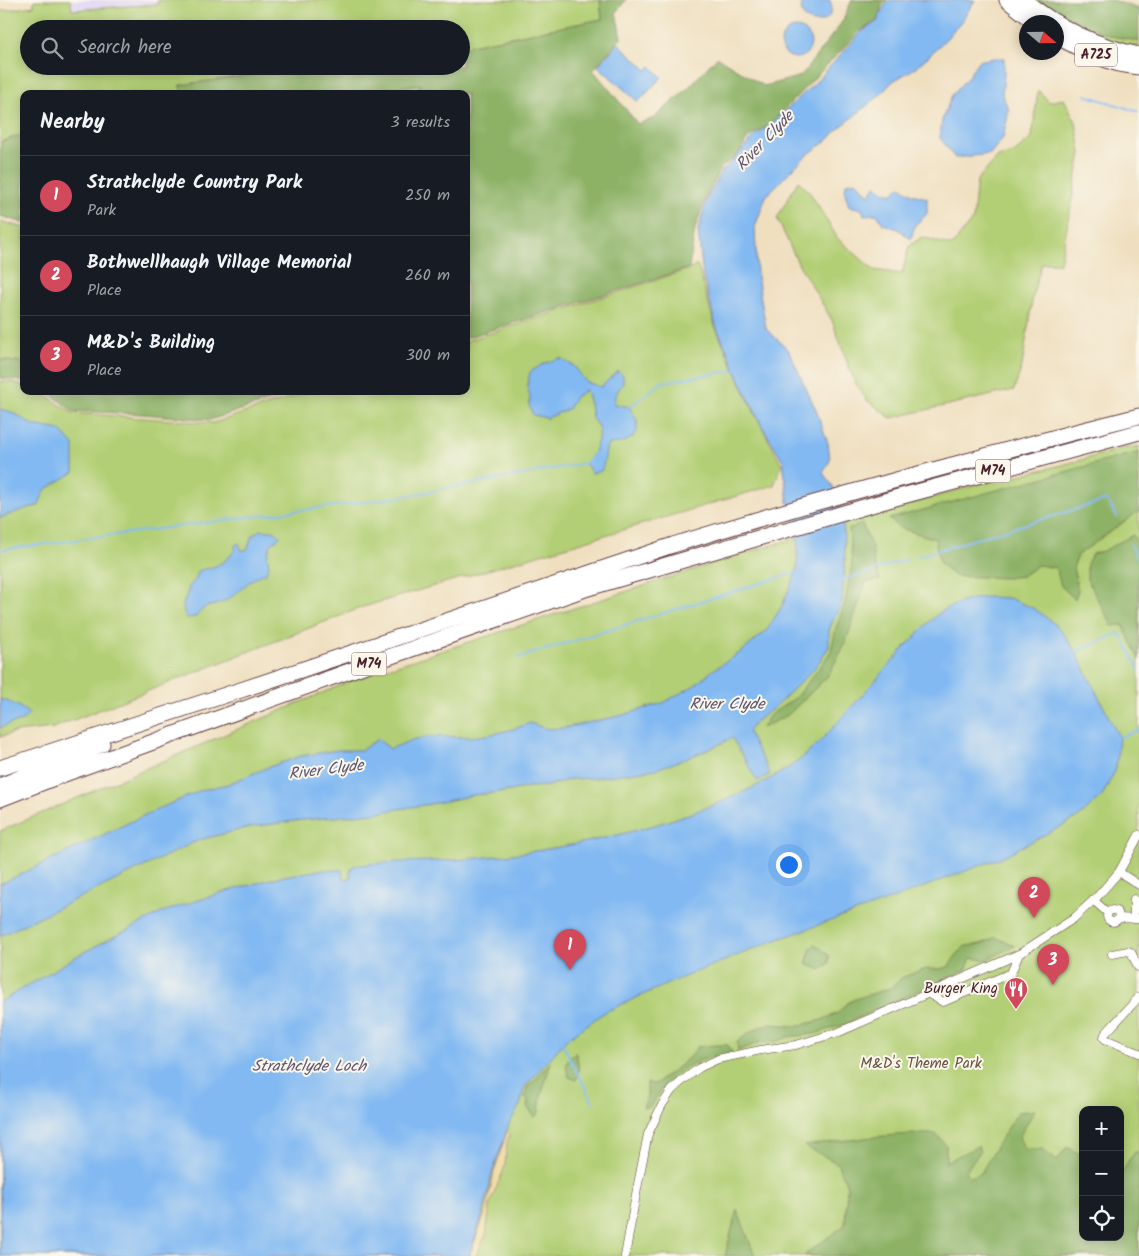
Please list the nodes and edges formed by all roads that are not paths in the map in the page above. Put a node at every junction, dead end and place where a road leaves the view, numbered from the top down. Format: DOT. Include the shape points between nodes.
graph roads {
  1 [pos="1008,0"];
  2 [pos="1024,0"];
  3 [pos="1027,15"];
  4 [pos="1064,40"];
  5 [pos="1139,56"];
  6 [pos="1139,69"];
  7 [pos="1139,408"];
  8 [pos="1139,416"];
  9 [pos="1083,429"];
  10 [pos="1139,432"];
  11 [pos="1139,438"];
  12 [pos="1091,446"];
  13 [pos="203,702"];
  14 [pos="0,768"];
  15 [pos="0,786"];
  16 [pos="0,799"];
  17 [pos="1139,835"];
  18 [pos="1119,872"];
  19 [pos="1139,885"];
  20 [pos="1134,899"];
  21 [pos="1093,900"];
  22 [pos="1136,919"];
  23 [pos="1019,954"];
  24 [pos="1112,954"];
  25 [pos="1139,967"];
  26 [pos="928,994"];
  27 [pos="1139,997"];
  28 [pos="1139,1053"];
  29 [pos="626,1256"];
  1 -- 3 [label="highway"];
  2 -- 5 [label="highway, A725" via="1082,36"];
  4 -- 6 [label="highway, A725"];
  7 -- 9 [label="highway"];
  8 -- 9 [label="highway, M74"];
  9 -- 13 [label="highway, M74" via="672,545"];
  10 -- 12 [label="highway, M74"];
  11 -- 12 [label="highway"];
  12 -- 16 [label="highway, M74" via="895,498 588,588"];
  13 -- 14 [label="highway"];
  13 -- 15 [label="highway, M74"];
  17 -- 18 [label="street"];
  18 -- 19 [label="street"];
  18 -- 21 [label="street"];
  20 -- 22 [label="street"];
  21 -- 22 [label="street" via="1108,913 1110,922 1118,918"];
  21 -- 23 [label="street" via="1074,919"];
  23 -- 26 [label="street"];
  23 -- 26 [label="street" via="1011,973 944,1002"];
  24 -- 25 [label="street" via="1131,952"];
  26 -- 29 [label="street" via="839,1032 796,1045 718,1059 682,1081 672,1090 654,1121"];
  27 -- 28 [label="street" via="1104,1037"];
}
